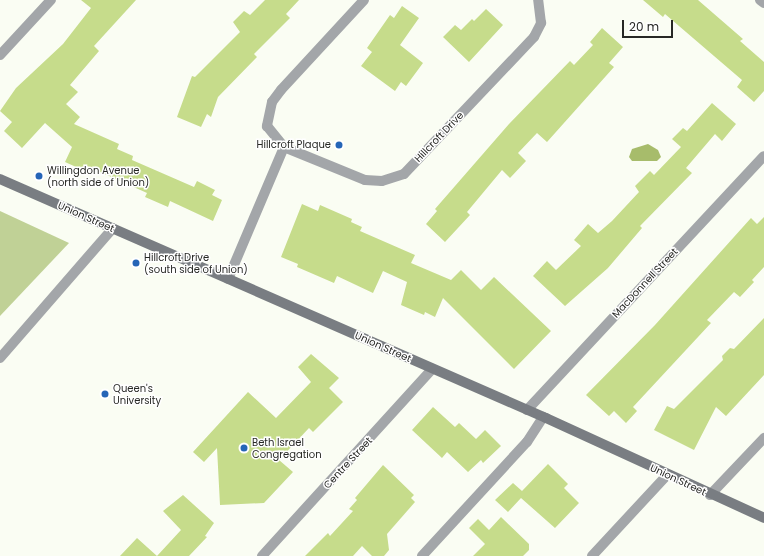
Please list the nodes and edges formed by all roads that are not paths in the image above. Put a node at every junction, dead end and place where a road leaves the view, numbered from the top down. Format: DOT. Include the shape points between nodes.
graph roads {
  1 [pos="51,0"];
  2 [pos="364,0"];
  3 [pos="538,0"];
  4 [pos="760,0"];
  5 [pos="764,3"];
  6 [pos="0,55"];
  7 [pos="284,146"];
  8 [pos="764,156"];
  9 [pos="0,179"];
  10 [pos="113,228"];
  11 [pos="228,279"];
  12 [pos="0,358"];
  13 [pos="432,369"];
  14 [pos="527,410"];
  15 [pos="543,417"];
  16 [pos="764,438"];
  17 [pos="667,475"];
  18 [pos="710,495"];
  19 [pos="764,518"];
  20 [pos="262,556"];
  21 [pos="422,556"];
  22 [pos="592,556"];
  1 -- 6 [label="street"];
  2 -- 7 [label="street, Hillcroft Drive" via="272,102 267,126"];
  3 -- 7 [label="street, Hillcroft Drive" via="541,23 534,37 404,174 382,182 365,180"];
  4 -- 5 [label="street"];
  7 -- 11 [label="street"];
  8 -- 14 [label="street, MacDonnell Street"];
  9 -- 10 [label="main road, Union Street"];
  10 -- 11 [label="main road, Union Street"];
  10 -- 12 [label="street"];
  11 -- 13 [label="main road, Union Street"];
  13 -- 14 [label="main road, Union Street"];
  13 -- 20 [label="street, Centre Street"];
  14 -- 15 [label="main road, Union Street"];
  15 -- 17 [label="main road, Union Street"];
  15 -- 21 [label="street" via="527,442"];
  16 -- 18 [label="street"];
  17 -- 18 [label="main road, Union Street"];
  17 -- 22 [label="street"];
  18 -- 19 [label="main road, Union Street"];
}
